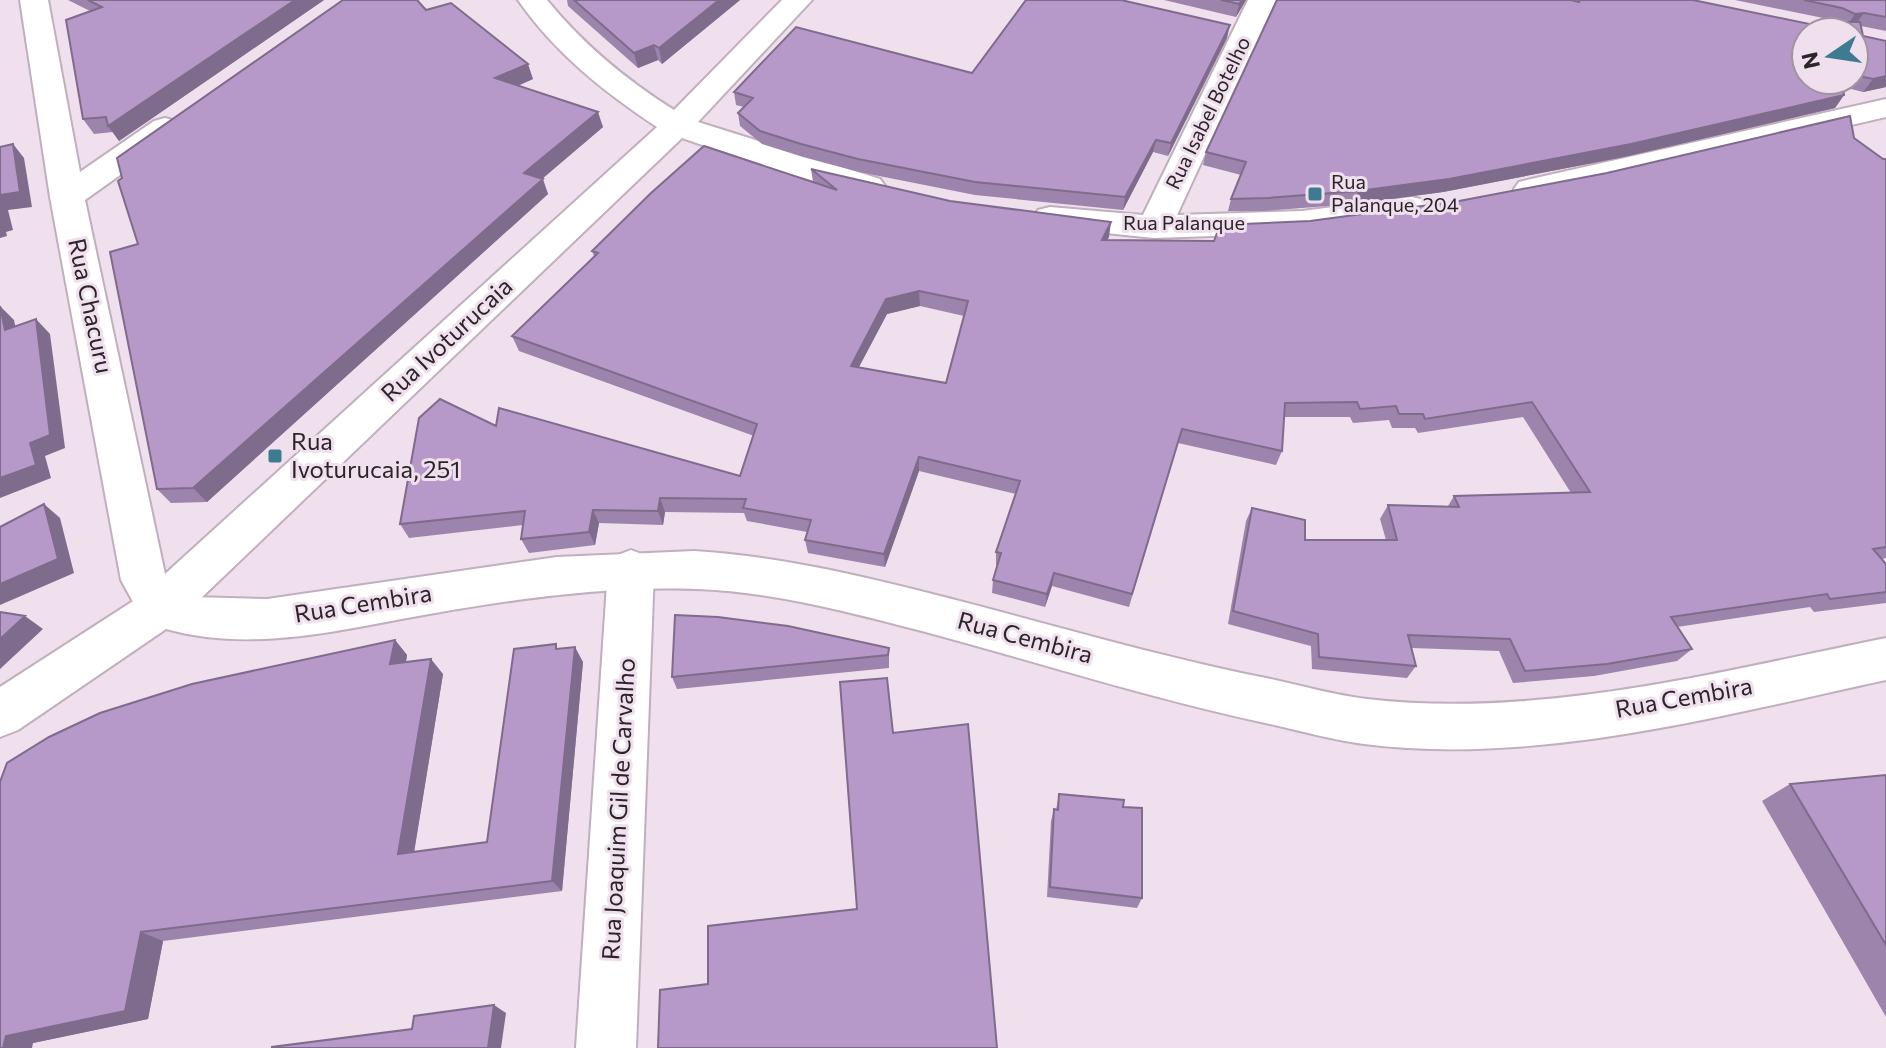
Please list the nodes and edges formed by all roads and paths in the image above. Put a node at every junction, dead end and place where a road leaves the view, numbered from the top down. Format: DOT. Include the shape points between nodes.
graph roads {
  1 [pos="34,0"];
  2 [pos="532,0"];
  3 [pos="798,0"];
  4 [pos="1262,0"];
  5 [pos="195,107"];
  6 [pos="1886,108"];
  7 [pos="677,126"];
  8 [pos="1504,195"];
  9 [pos="67,197"];
  10 [pos="905,197"];
  11 [pos="1436,205"];
  12 [pos="1015,215"];
  13 [pos="1154,227"];
  14 [pos="631,569"];
  15 [pos="160,608"];
  16 [pos="1886,659"];
  17 [pos="0,714"];
  18 [pos="606,1048"];
  1 -- 9 [label="street, Rua Chacuru"];
  2 -- 7 [label="street" via="615,86"];
  3 -- 7 [label="street, Rua Ivoturucaia"];
  4 -- 13 [label="street, Rua Isabel Botelho" via="1233,28"];
  5 -- 9 [label="street"];
  6 -- 8 [label="street"];
  7 -- 10 [label="street"];
  7 -- 15 [label="street, Rua Ivoturucaia"];
  9 -- 15 [label="street, Rua Chacuru" via="144,580"];
  11 -- 13 [label="street, Rua Palanque" via="1302,222"];
  12 -- 13 [label="street, Rua Palanque"];
  14 -- 15 [label="street, Rua Cembira" via="239,621 188,618"];
  14 -- 16 [label="street, Rua Cembira" via="729,572 826,587 1221,692 1377,723 1504,726 1667,704"];
  14 -- 18 [label="street, Rua Joaquim Gil de Carvalho"];
  15 -- 17 [label="street, Rua Ivoturucaia"];
}
